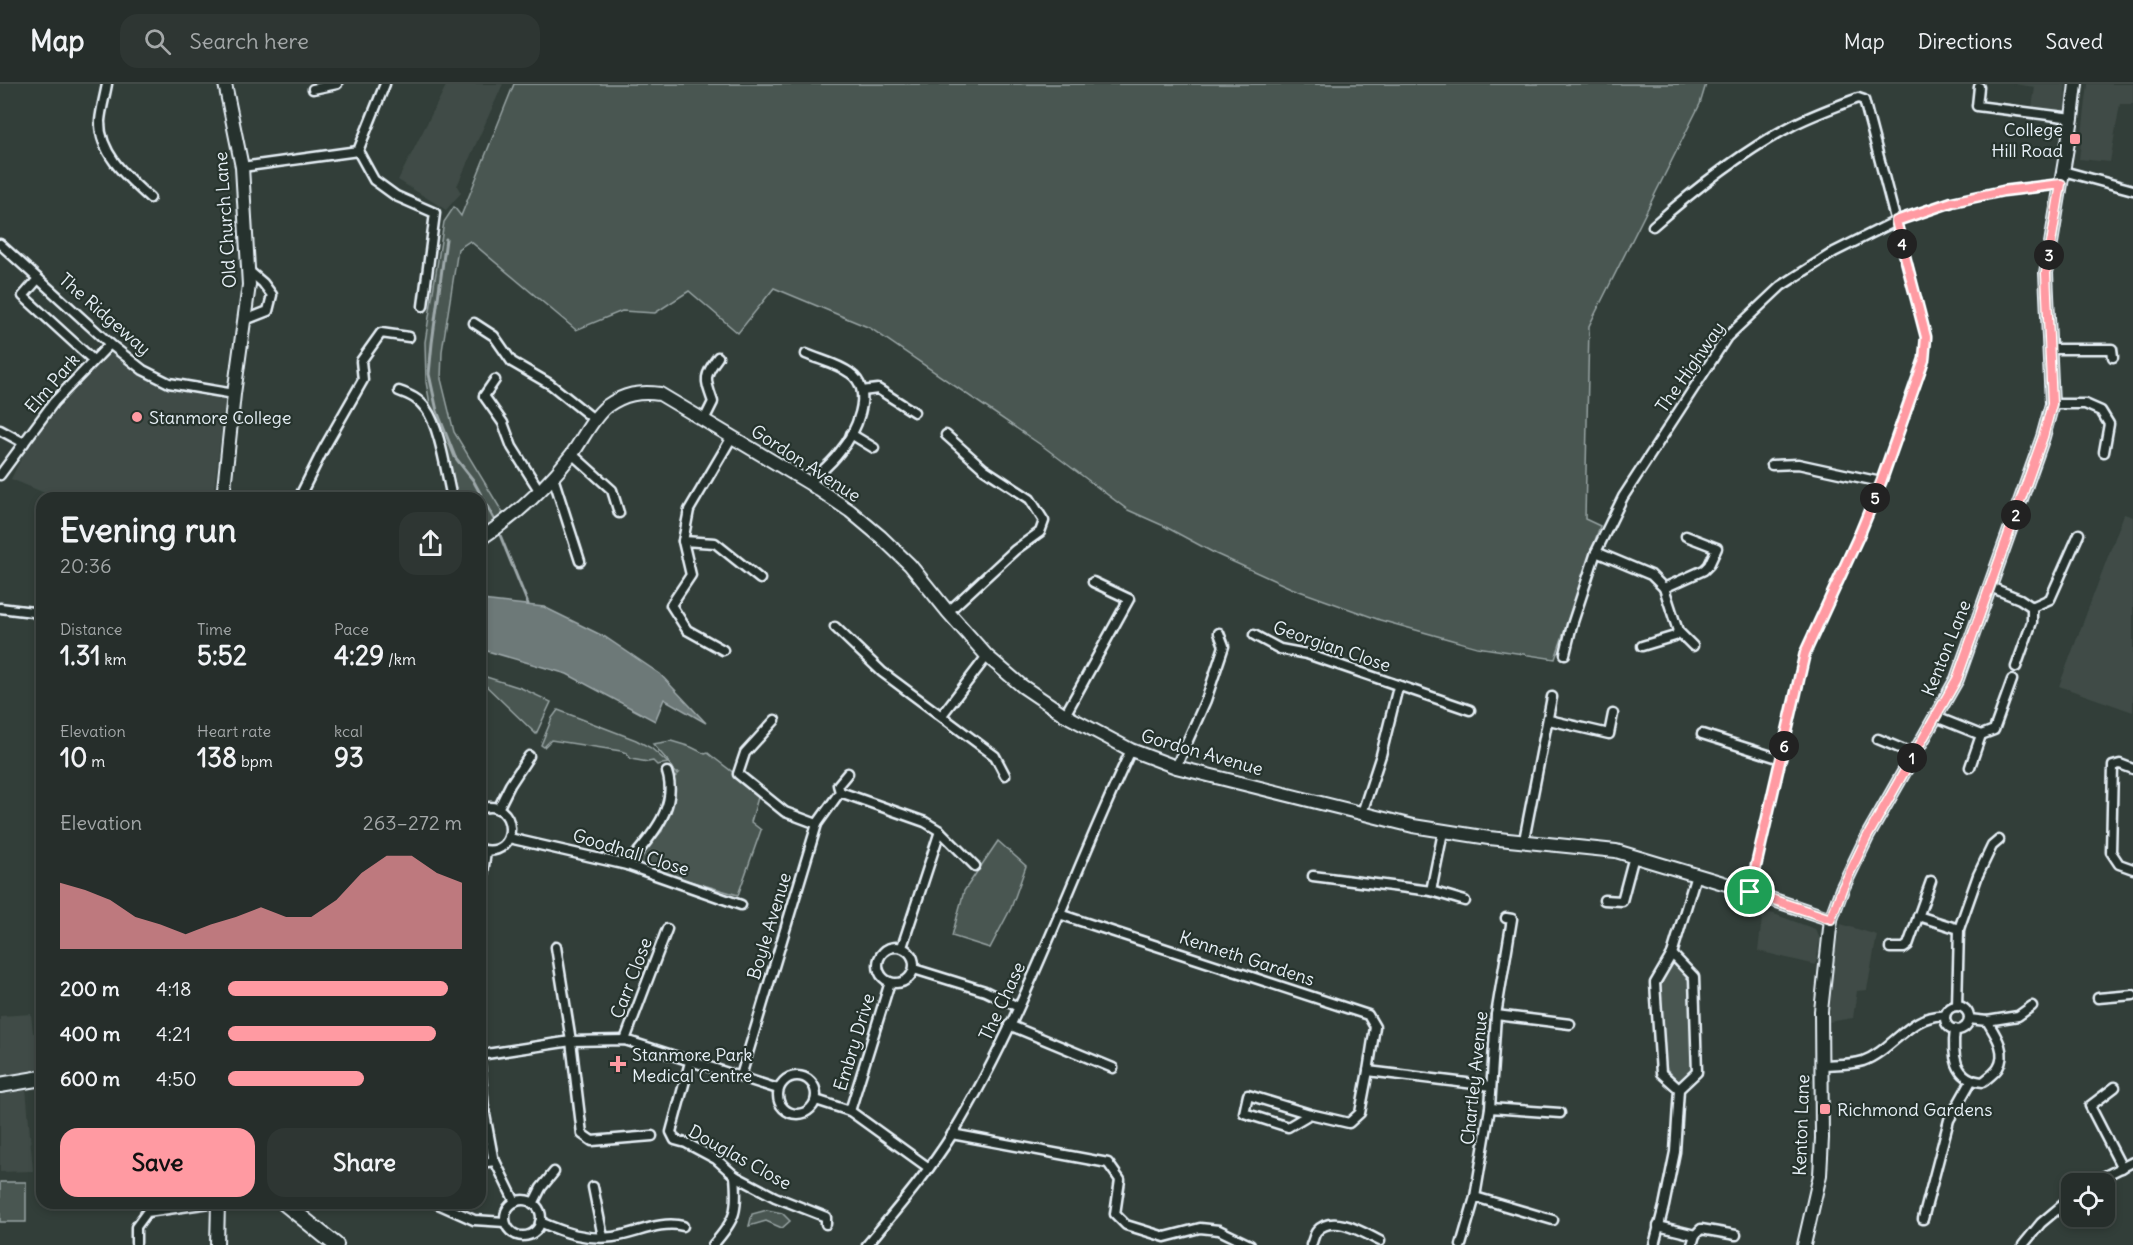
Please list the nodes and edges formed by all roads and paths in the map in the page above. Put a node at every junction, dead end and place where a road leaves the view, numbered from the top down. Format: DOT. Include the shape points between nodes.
graph roads {
  1 [pos="107,84"];
  2 [pos="225,84"];
  3 [pos="337,84"];
  4 [pos="385,84"];
  5 [pos="2076,84"];
  6 [pos="1979,87"];
  7 [pos="313,89"];
  8 [pos="2072,118"];
  9 [pos="358,151"];
  10 [pos="242,167"];
  11 [pos="2063,171"];
  12 [pos="2061,184"];
  13 [pos="2133,190"];
  14 [pos="150,198"];
  15 [pos="1896,221"];
  16 [pos="1653,226"];
  17 [pos="0,244"];
  18 [pos="249,271"];
  19 [pos="38,279"];
  20 [pos="423,306"];
  21 [pos="245,320"];
  22 [pos="474,324"];
  23 [pos="409,337"];
  24 [pos="110,344"];
  25 [pos="2049,349"];
  26 [pos="806,354"];
  27 [pos="718,357"];
  28 [pos="2113,357"];
  29 [pos="93,360"];
  30 [pos="495,380"];
  31 [pos="399,391"];
  32 [pos="862,391"];
  33 [pos="234,394"];
  34 [pos="2052,404"];
  35 [pos="914,412"];
  36 [pos="595,420"];
  37 [pos="704,420"];
  38 [pos="0,430"];
  39 [pos="851,435"];
  40 [pos="946,435"];
  41 [pos="732,437"];
  42 [pos="24,443"];
  43 [pos="874,448"];
  44 [pos="2103,452"];
  45 [pos="572,454"];
  46 [pos="1772,465"];
  47 [pos="0,475"];
  48 [pos="553,477"];
  49 [pos="1881,482"];
  50 [pos="809,483"];
  51 [pos="539,490"];
  52 [pos="224,492"];
  53 [pos="302,492"];
  54 [pos="451,492"];
  55 [pos="619,513"];
  56 [pos="2079,534"];
  57 [pos="486,535"];
  58 [pos="1686,536"];
  59 [pos="683,542"];
  60 [pos="1596,552"];
  61 [pos="580,561"];
  62 [pos="760,579"];
  63 [pos="1093,582"];
  64 [pos="1990,587"];
  65 [pos="1664,588"];
  66 [pos="2032,607"];
  67 [pos="0,608"];
  68 [pos="948,612"];
  69 [pos="36,613"];
  70 [pos="835,627"];
  71 [pos="1678,631"];
  72 [pos="1219,633"];
  73 [pos="1254,635"];
  74 [pos="1642,646"];
  75 [pos="1693,646"];
  76 [pos="723,650"];
  77 [pos="1566,654"];
  78 [pos="987,656"];
  79 [pos="2016,667"];
  80 [pos="2012,680"];
  81 [pos="1398,687"];
  82 [pos="1552,696"];
  83 [pos="1470,710"];
  84 [pos="1614,714"];
  85 [pos="942,715"];
  86 [pos="1065,715"];
  87 [pos="1936,717"];
  88 [pos="775,720"];
  89 [pos="1549,720"];
  90 [pos="1702,734"];
  91 [pos="1981,735"];
  92 [pos="1878,739"];
  93 [pos="1131,750"];
  94 [pos="1914,754"];
  95 [pos="529,756"];
  96 [pos="1781,759"];
  97 [pos="1176,767"];
  98 [pos="1970,767"];
  99 [pos="2133,769"];
  100 [pos="667,772"];
  101 [pos="848,773"];
  102 [pos="1005,775"];
  103 [pos="840,792"];
  104 [pos="486,808"];
  105 [pos="498,808"];
  106 [pos="1362,813"];
  107 [pos="817,824"];
  108 [pos="940,831"];
  109 [pos="1443,832"];
  110 [pos="509,838"];
  111 [pos="1999,840"];
  112 [pos="1526,842"];
  113 [pos="486,850"];
  114 [pos="1634,856"];
  115 [pos="627,865"];
  116 [pos="975,866"];
  117 [pos="2133,868"];
  118 [pos="1696,875"];
  119 [pos="1313,876"];
  120 [pos="1931,880"];
  121 [pos="1431,891"];
  122 [pos="1750,892"];
  123 [pos="1465,900"];
  124 [pos="1604,900"];
  125 [pos="741,904"];
  126 [pos="1059,914"];
  127 [pos="1918,916"];
  128 [pos="1506,918"];
  129 [pos="1831,919"];
  130 [pos="667,929"];
  131 [pos="1959,929"];
  132 [pos="556,947"];
  133 [pos="902,947"];
  134 [pos="1890,948"];
  135 [pos="1672,954"];
  136 [pos="914,969"];
  137 [pos="890,982"];
  138 [pos="2133,995"];
  139 [pos="2098,998"];
  140 [pos="1018,1006"];
  141 [pos="1957,1006"];
  142 [pos="2032,1006"];
  143 [pos="1496,1015"];
  144 [pos="1946,1016"];
  145 [pos="1969,1019"];
  146 [pos="1987,1021"];
  147 [pos="1570,1024"];
  148 [pos="1009,1025"];
  149 [pos="1955,1029"];
  150 [pos="625,1040"];
  151 [pos="571,1041"];
  152 [pos="486,1055"];
  153 [pos="690,1062"];
  154 [pos="1821,1065"];
  155 [pos="1113,1068"];
  156 [pos="1368,1071"];
  157 [pos="741,1076"];
  158 [pos="36,1079"];
  159 [pos="1971,1081"];
  160 [pos="0,1086"];
  161 [pos="1491,1086"];
  162 [pos="2115,1088"];
  163 [pos="778,1089"];
  164 [pos="1679,1089"];
  165 [pos="816,1100"];
  166 [pos="1490,1108"];
  167 [pos="850,1111"];
  168 [pos="1560,1113"];
  169 [pos="1310,1114"];
  170 [pos="486,1126"];
  171 [pos="952,1134"];
  172 [pos="652,1136"];
  173 [pos="495,1161"];
  174 [pos="486,1162"];
  175 [pos="2133,1162"];
  176 [pos="929,1168"];
  177 [pos="2122,1168"];
  178 [pos="554,1172"];
  179 [pos="2112,1173"];
  180 [pos="735,1176"];
  181 [pos="593,1187"];
  182 [pos="1475,1197"];
  183 [pos="515,1202"];
  184 [pos="533,1204"];
  185 [pos="2061,1206"];
  186 [pos="168,1209"];
  187 [pos="218,1209"];
  188 [pos="291,1209"];
  189 [pos="449,1209"];
  190 [pos="1923,1219"];
  191 [pos="1553,1220"];
  192 [pos="505,1222"];
  193 [pos="540,1222"];
  194 [pos="826,1224"];
  195 [pos="683,1226"];
  196 [pos="1658,1226"];
  197 [pos="1695,1235"];
  198 [pos="1736,1236"];
  199 [pos="603,1237"];
  200 [pos="524,1241"];
  201 [pos="1380,1241"];
  202 [pos="136,1243"];
  203 [pos="328,1243"];
  204 [pos="217,1245"];
  205 [pos="714,1245"];
  206 [pos="867,1245"];
  207 [pos="1250,1245"];
  208 [pos="1311,1245"];
  209 [pos="1461,1245"];
  210 [pos="1654,1245"];
  211 [pos="1692,1245"];
  212 [pos="1804,1245"];
  213 [pos="2023,1245"];
  1 -- 14 [label="street" via="100,122 103,140 118,169"];
  2 -- 10 [label="street, Old Church Lane"];
  3 -- 7 [label="street"];
  4 -- 9 [label="street"];
  5 -- 8 [label="street, Kenton Lane"];
  6 -- 8 [label="street" via="1977,106"];
  8 -- 11 [label="street, Kenton Lane"];
  9 -- 10 [label="street"];
  9 -- 20 [label="street" via="374,180 396,196 435,213"];
  10 -- 18 [label="street, Old Church Lane"];
  11 -- 12 [label="street, Kenton Lane"];
  11 -- 13 [label="street"];
  12 -- 15 [label="street, The Highway" via="1952,202"];
  12 -- 25 [label="street, Kenton Lane" via="2046,273"];
  15 -- 16 [label="street" via="1864,100 1858,98 1795,124 1734,161"];
  15 -- 49 [label="street" via="1926,337 1924,360"];
  15 -- 60 [label="street, The Highway" via="1834,252 1781,286 1727,337 1623,497"];
  17 -- 19 [label="street, The Ridgeway"];
  18 -- 21 [label="street, Old Church Lane"];
  18 -- 21 [label="street" via="272,295 268,311"];
  19 -- 24 [label="street, The Ridgeway"];
  19 -- 29 [label="street" via="23,296"];
  21 -- 33 [label="street, Old Church Lane"];
  22 -- 36 [label="street" via="494,336 512,362 550,384"];
  23 -- 53 [label="street" via="381,333 361,361 363,380"];
  24 -- 29 [label="street, Elm Park"];
  24 -- 33 [label="street, The Ridgeway" via="143,370 169,383"];
  25 -- 28 [label="street" via="2112,349"];
  25 -- 34 [label="street, Kenton Lane"];
  26 -- 32 [label="street" via="851,373"];
  27 -- 37 [label="street" via="707,372 705,381 713,402"];
  29 -- 42 [label="street, Elm Park" via="54,402"];
  30 -- 51 [label="street" via="484,396"];
  31 -- 54 [label="street" via="414,396 426,409"];
  32 -- 35 [label="street" via="878,389"];
  32 -- 39 [label="street" via="862,406"];
  33 -- 52 [label="street, Old Church Lane"];
  34 -- 44 [label="street" via="2085,404 2101,411 2109,424"];
  34 -- 64 [label="street, Kenton Lane"];
  36 -- 37 [label="street, Gordon Avenue" via="606,407 624,396 645,392 660,394"];
  36 -- 45 [label="street, Gordon Avenue"];
  37 -- 41 [label="street, Gordon Avenue"];
  38 -- 42 [label="street"];
  39 -- 43 [label="street"];
  39 -- 50 [label="street" via="840,453"];
  40 -- 68 [label="street" via="984,469 1030,499 1044,521 1040,531"];
  41 -- 50 [label="street, Gordon Avenue"];
  41 -- 59 [label="street" via="689,510"];
  42 -- 47 [label="street, Elm Park"];
  45 -- 48 [label="street, Gordon Avenue"];
  45 -- 55 [label="street" via="612,490"];
  46 -- 49 [label="street" via="1798,464"];
  48 -- 51 [label="street, Gordon Avenue"];
  48 -- 61 [label="street"];
  49 -- 96 [label="street" via="1805,653"];
  50 -- 68 [label="street, Gordon Avenue" via="881,537"];
  51 -- 57 [label="street, Gordon Avenue"];
  56 -- 66 [label="street" via="2050,599"];
  58 -- 65 [label="street" via="1717,548 1704,570"];
  59 -- 62 [label="street" via="715,543"];
  59 -- 76 [label="street" via="691,575 671,605 687,630"];
  60 -- 65 [label="street" via="1651,575"];
  60 -- 77 [label="street, The Highway"];
  63 -- 86 [label="street" via="1129,599"];
  64 -- 66 [label="street"];
  64 -- 87 [label="street, Kenton Lane" via="1957,679"];
  65 -- 71 [label="street"];
  66 -- 79 [label="street" via="2032,622"];
  67 -- 69 [label="street"];
  68 -- 78 [label="street, Gordon Avenue"];
  70 -- 85 [label="street" via="882,672"];
  71 -- 74 [label="street" via="1675,636"];
  71 -- 75 [label="street"];
  72 -- 97 [label="street" via="1224,646 1206,700"];
  73 -- 81 [label="street, Georgian Close" via="1280,649 1307,654"];
  78 -- 85 [label="street"];
  78 -- 86 [label="street, Gordon Avenue"];
  80 -- 91 [label="street" via="1994,730"];
  81 -- 83 [label="street, Georgian Close"];
  81 -- 106 [label="street, Georgian Close"];
  82 -- 89 [label="street"];
  84 -- 89 [label="street" via="1609,734"];
  85 -- 102 [label="street" via="994,756"];
  86 -- 93 [label="street, Gordon Avenue"];
  87 -- 91 [label="street"];
  87 -- 94 [label="street, Kenton Lane"];
  88 -- 107 [label="street" via="745,753 738,774 785,812"];
  89 -- 112 [label="street"];
  90 -- 96 [label="street"];
  91 -- 98 [label="street"];
  92 -- 94 [label="street"];
  93 -- 97 [label="street, Gordon Avenue"];
  93 -- 126 [label="street, The Chase"];
  94 -- 129 [label="street, Kenton Lane" via="1852,867"];
  95 -- 105 [label="street"];
  96 -- 122 [label="street"];
  97 -- 106 [label="street, Gordon Avenue"];
  99 -- 117 [label="street" via="2113,766 2111,843 2111,852 2119,864"];
  100 -- 115 [label="street" via="668,806 653,835"];
  101 -- 103 [label="street, Boyle Avenue" via="838,785"];
  103 -- 107 [label="street, Boyle Avenue"];
  103 -- 108 [label="street"];
  104 -- 105 [label="street"];
  105 -- 110 [label="street" via="509,819"];
  106 -- 109 [label="street, Gordon Avenue"];
  107 -- 157 [label="street, Boyle Avenue"];
  108 -- 116 [label="street"];
  108 -- 133 [label="street"];
  109 -- 112 [label="street, Gordon Avenue"];
  109 -- 121 [label="street"];
  110 -- 113 [label="street" via="498,849"];
  110 -- 115 [label="street, Goodhall Close"];
  111 -- 131 [label="street" via="1978,874"];
  112 -- 114 [label="street, Gordon Avenue" via="1616,850"];
  114 -- 118 [label="street, Gordon Avenue"];
  114 -- 124 [label="street" via="1622,901"];
  115 -- 125 [label="street, Goodhall Close"];
  118 -- 122 [label="street, Gordon Avenue"];
  118 -- 135 [label="street"];
  119 -- 121 [label="street"];
  120 -- 127 [label="street"];
  121 -- 123 [label="street"];
  122 -- 129 [label="street, Gordon Avenue"];
  126 -- 140 [label="street, The Chase"];
  126 -- 156 [label="street, Kenneth Gardens" via="1368,1015 1375,1027"];
  127 -- 131 [label="street"];
  127 -- 134 [label="street" via="1908,945"];
  128 -- 143 [label="street, Chartley Avenue" via="1512,920"];
  129 -- 154 [label="street, Kenton Lane" via="1822,986"];
  130 -- 150 [label="street, Carr Close"];
  131 -- 141 [label="street"];
  132 -- 151 [label="street"];
  133 -- 136 [label="street" via="912,955"];
  133 -- 137 [label="street" via="885,950 878,960 880,974"];
  135 -- 164 [label="street" via="1655,983 1661,1073"];
  135 -- 164 [label="street" via="1694,977 1697,1072"];
  136 -- 137 [label="street" via="906,980"];
  136 -- 140 [label="street" via="985,991"];
  137 -- 167 [label="street, Embry Drive"];
  138 -- 139 [label="street"];
  140 -- 148 [label="street, The Chase"];
  141 -- 144 [label="street"];
  141 -- 145 [label="street" via="1967,1011"];
  142 -- 146 [label="street" via="2018,1016"];
  143 -- 147 [label="street"];
  143 -- 161 [label="street, Chartley Avenue"];
  144 -- 149 [label="street" via="1947,1023"];
  144 -- 154 [label="street" via="1913,1025 1865,1060"];
  145 -- 146 [label="street"];
  145 -- 149 [label="street" via="1963,1028"];
  146 -- 159 [label="street" via="1998,1038 2002,1054 1999,1067 1983,1082"];
  148 -- 155 [label="street"];
  148 -- 171 [label="street, The Chase"];
  149 -- 159 [label="street" via="1954,1057"];
  150 -- 151 [label="street"];
  150 -- 153 [label="street"];
  151 -- 152 [label="street"];
  151 -- 172 [label="street" via="582,1134 592,1141"];
  153 -- 157 [label="street"];
  153 -- 180 [label="street, Douglas Close" via="671,1132 675,1140 716,1160"];
  154 -- 212 [label="street, Kenton Lane" via="1820,1174"];
  156 -- 161 [label="street"];
  156 -- 169 [label="street, Kenneth Gardens" via="1360,1113 1349,1123"];
  157 -- 163 [label="street"];
  158 -- 160 [label="main road"];
  159 -- 190 [label="street" via="1949,1120"];
  161 -- 166 [label="street, Chartley Avenue"];
  162 -- 177 [label="street" via="2090,1106"];
  163 -- 165 [label="street" via="786,1078 802,1076 813,1084"];
  163 -- 165 [label="street" via="781,1107 792,1114 808,1111"];
  164 -- 196 [label="street" via="1675,1152"];
  165 -- 167 [label="street"];
  166 -- 168 [label="street"];
  166 -- 182 [label="street, Chartley Avenue"];
  167 -- 176 [label="street"];
  169 -- 169 [label="street" via="1248,1095 1244,1113 1288,1127"];
  170 -- 173 [label="street"];
  171 -- 176 [label="street, The Chase"];
  171 -- 207 [label="street" via="1108,1162 1120,1180 1115,1214 1126,1225 1165,1237 1200,1228 1219,1230"];
  173 -- 174 [label="street"];
  173 -- 183 [label="street"];
  175 -- 177 [label="street"];
  176 -- 206 [label="street, The Chase"];
  177 -- 179 [label="street"];
  178 -- 184 [label="street"];
  180 -- 194 [label="street, Douglas Close" via="826,1217"];
  180 -- 205 [label="street" via="735,1211 730,1226"];
  181 -- 199 [label="street"];
  182 -- 191 [label="street"];
  182 -- 209 [label="street, Chartley Avenue"];
  183 -- 184 [label="street"];
  183 -- 192 [label="street" via="506,1211"];
  184 -- 193 [label="street" via="540,1213"];
  185 -- 213 [label="street"];
  186 -- 202 [label="street" via="147,1212 135,1227"];
  187 -- 204 [label="street"];
  188 -- 203 [label="main road"];
  189 -- 192 [label="street" via="474,1220"];
  192 -- 200 [label="street"];
  193 -- 199 [label="street" via="568,1234"];
  193 -- 200 [label="street"];
  195 -- 199 [label="street" via="672,1223"];
  196 -- 197 [label="street"];
  196 -- 210 [label="street"];
  197 -- 198 [label="street" via="1701,1229"];
  197 -- 211 [label="street"];
  201 -- 208 [label="street" via="1351,1227 1331,1224 1317,1231"];
}
